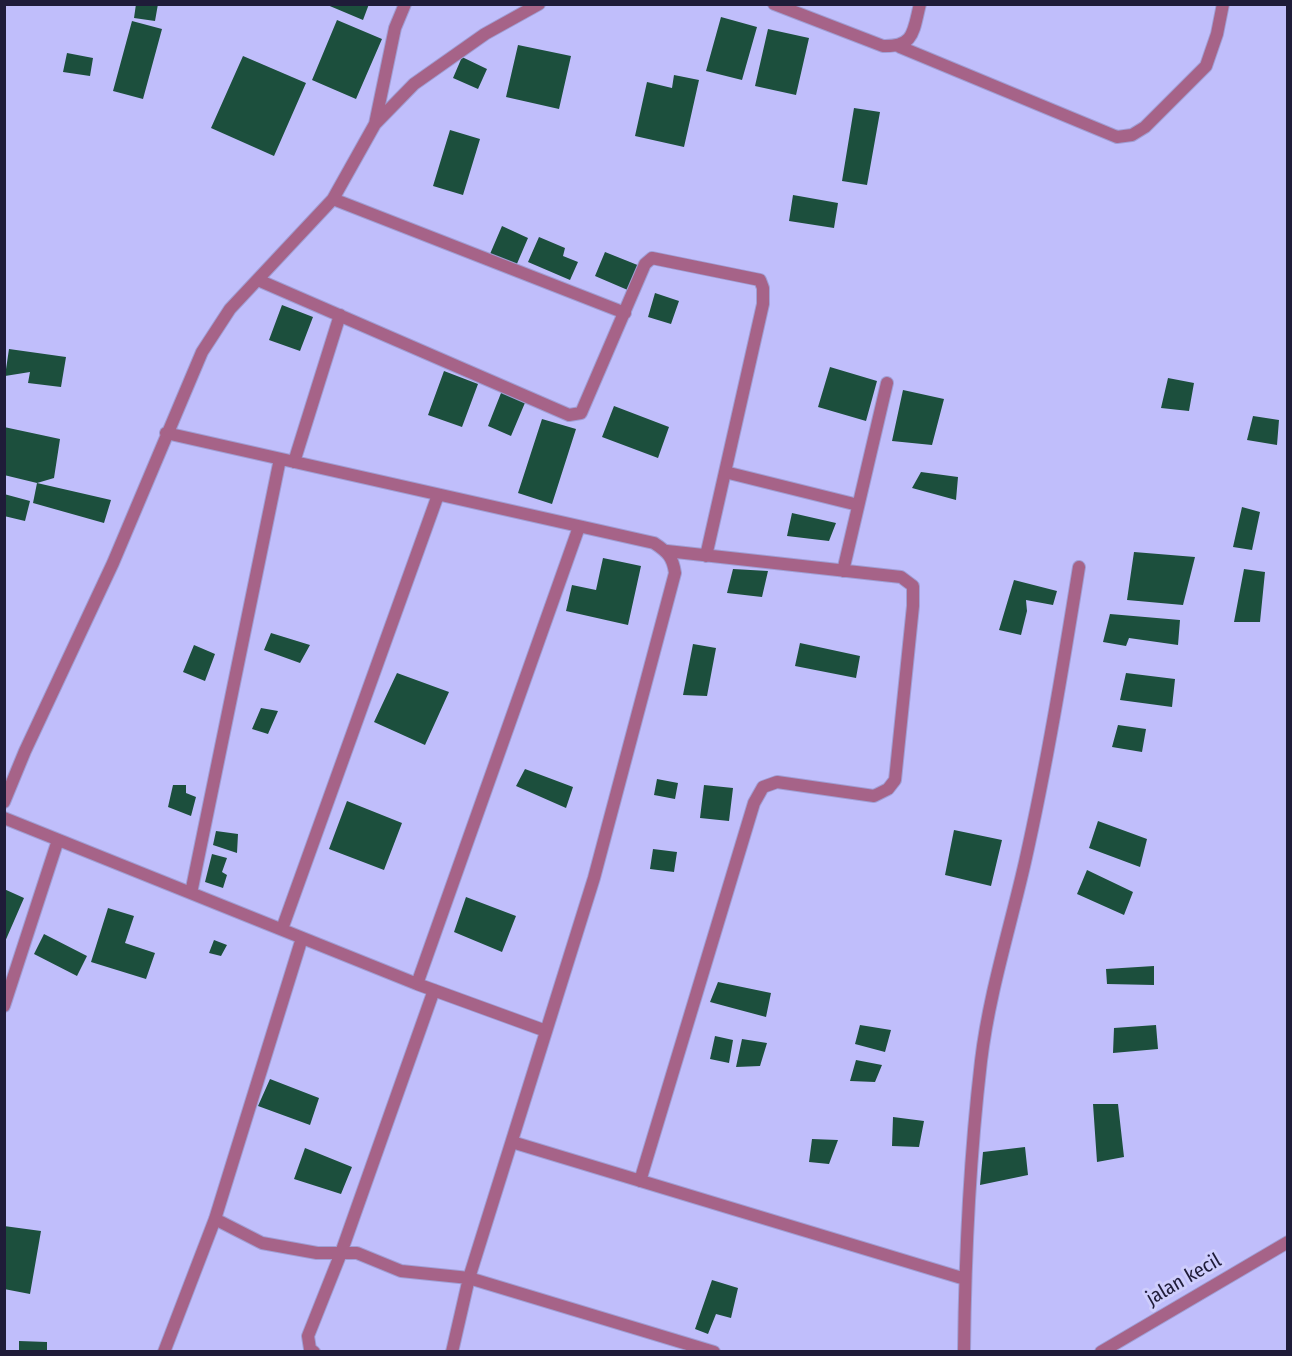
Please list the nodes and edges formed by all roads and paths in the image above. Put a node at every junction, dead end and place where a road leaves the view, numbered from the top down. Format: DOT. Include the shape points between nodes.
graph roads {
  1 [pos="405,4"];
  2 [pos="539,4"];
  3 [pos="774,4"];
  4 [pos="920,4"];
  5 [pos="1223,4"];
  6 [pos="900,47"];
  7 [pos="375,124"];
  8 [pos="333,199"];
  9 [pos="258,280"];
  10 [pos="625,313"];
  11 [pos="339,315"];
  12 [pos="887,383"];
  13 [pos="166,433"];
  14 [pos="280,459"];
  15 [pos="294,462"];
  16 [pos="725,472"];
  17 [pos="438,495"];
  18 [pos="858,505"];
  19 [pos="579,526"];
  20 [pos="667,551"];
  21 [pos="706,556"];
  22 [pos="1079,567"];
  23 [pos="843,571"];
  24 [pos="4,802"];
  25 [pos="4,818"];
  26 [pos="58,840"];
  27 [pos="191,893"];
  28 [pos="282,930"];
  29 [pos="302,938"];
  30 [pos="417,984"];
  31 [pos="434,990"];
  32 [pos="4,1006"];
  33 [pos="546,1031"];
  34 [pos="512,1142"];
  35 [pos="640,1181"];
  36 [pos="215,1218"];
  37 [pos="1287,1242"];
  38 [pos="341,1252"];
  39 [pos="469,1278"];
  40 [pos="965,1279"];
  41 [pos="164,1352"];
  42 [pos="314,1352"];
  43 [pos="452,1352"];
  44 [pos="714,1352"];
  45 [pos="964,1352"];
  46 [pos="1101,1352"];
  1 -- 7 [label="street" via="395,28"];
  2 -- 7 [label="street" via="443,62 414,84"];
  3 -- 6 [label="street" via="883,46"];
  4 -- 6 [label="street" via="911,38"];
  5 -- 6 [label="street" via="1206,66 1145,127 1132,135 1117,137"];
  7 -- 8 [label="street"];
  8 -- 9 [label="street"];
  8 -- 10 [label="street"];
  9 -- 11 [label="street"];
  9 -- 13 [label="street" via="230,309 202,352"];
  10 -- 11 [label="street" via="581,413 569,415"];
  10 -- 16 [label="street" via="645,264 652,258 759,280 763,304"];
  11 -- 15 [label="street"];
  12 -- 18 [label="street"];
  13 -- 14 [label="street"];
  13 -- 24 [label="street" via="113,563"];
  14 -- 15 [label="street"];
  14 -- 27 [label="street"];
  15 -- 17 [label="street"];
  16 -- 18 [label="street"];
  16 -- 21 [label="street"];
  17 -- 19 [label="street"];
  17 -- 28 [label="street"];
  18 -- 23 [label="street"];
  19 -- 20 [label="street" via="654,543"];
  19 -- 30 [label="street"];
  20 -- 21 [label="street"];
  20 -- 33 [label="street" via="675,573 594,878"];
  21 -- 23 [label="street"];
  22 -- 40 [label="street" via="1051,745 997,973 981,1061"];
  23 -- 35 [label="street" via="901,577 913,586 895,780 888,789 874,795 777,782 762,787"];
  25 -- 26 [label="street"];
  26 -- 27 [label="street"];
  26 -- 32 [label="street"];
  27 -- 28 [label="street"];
  28 -- 29 [label="street"];
  29 -- 30 [label="street"];
  29 -- 36 [label="street"];
  30 -- 31 [label="street"];
  31 -- 33 [label="street"];
  31 -- 38 [label="street"];
  33 -- 34 [label="street"];
  34 -- 35 [label="street"];
  34 -- 39 [label="street"];
  35 -- 40 [label="street"];
  36 -- 38 [label="street" via="262,1243 317,1253"];
  36 -- 41 [label="street"];
  37 -- 46 [label="street, jalan kecil"];
  38 -- 39 [label="street" via="357,1253 401,1270"];
  38 -- 42 [label="street" via="308,1336"];
  39 -- 43 [label="street"];
  39 -- 44 [label="street"];
  40 -- 45 [label="street"];
}
